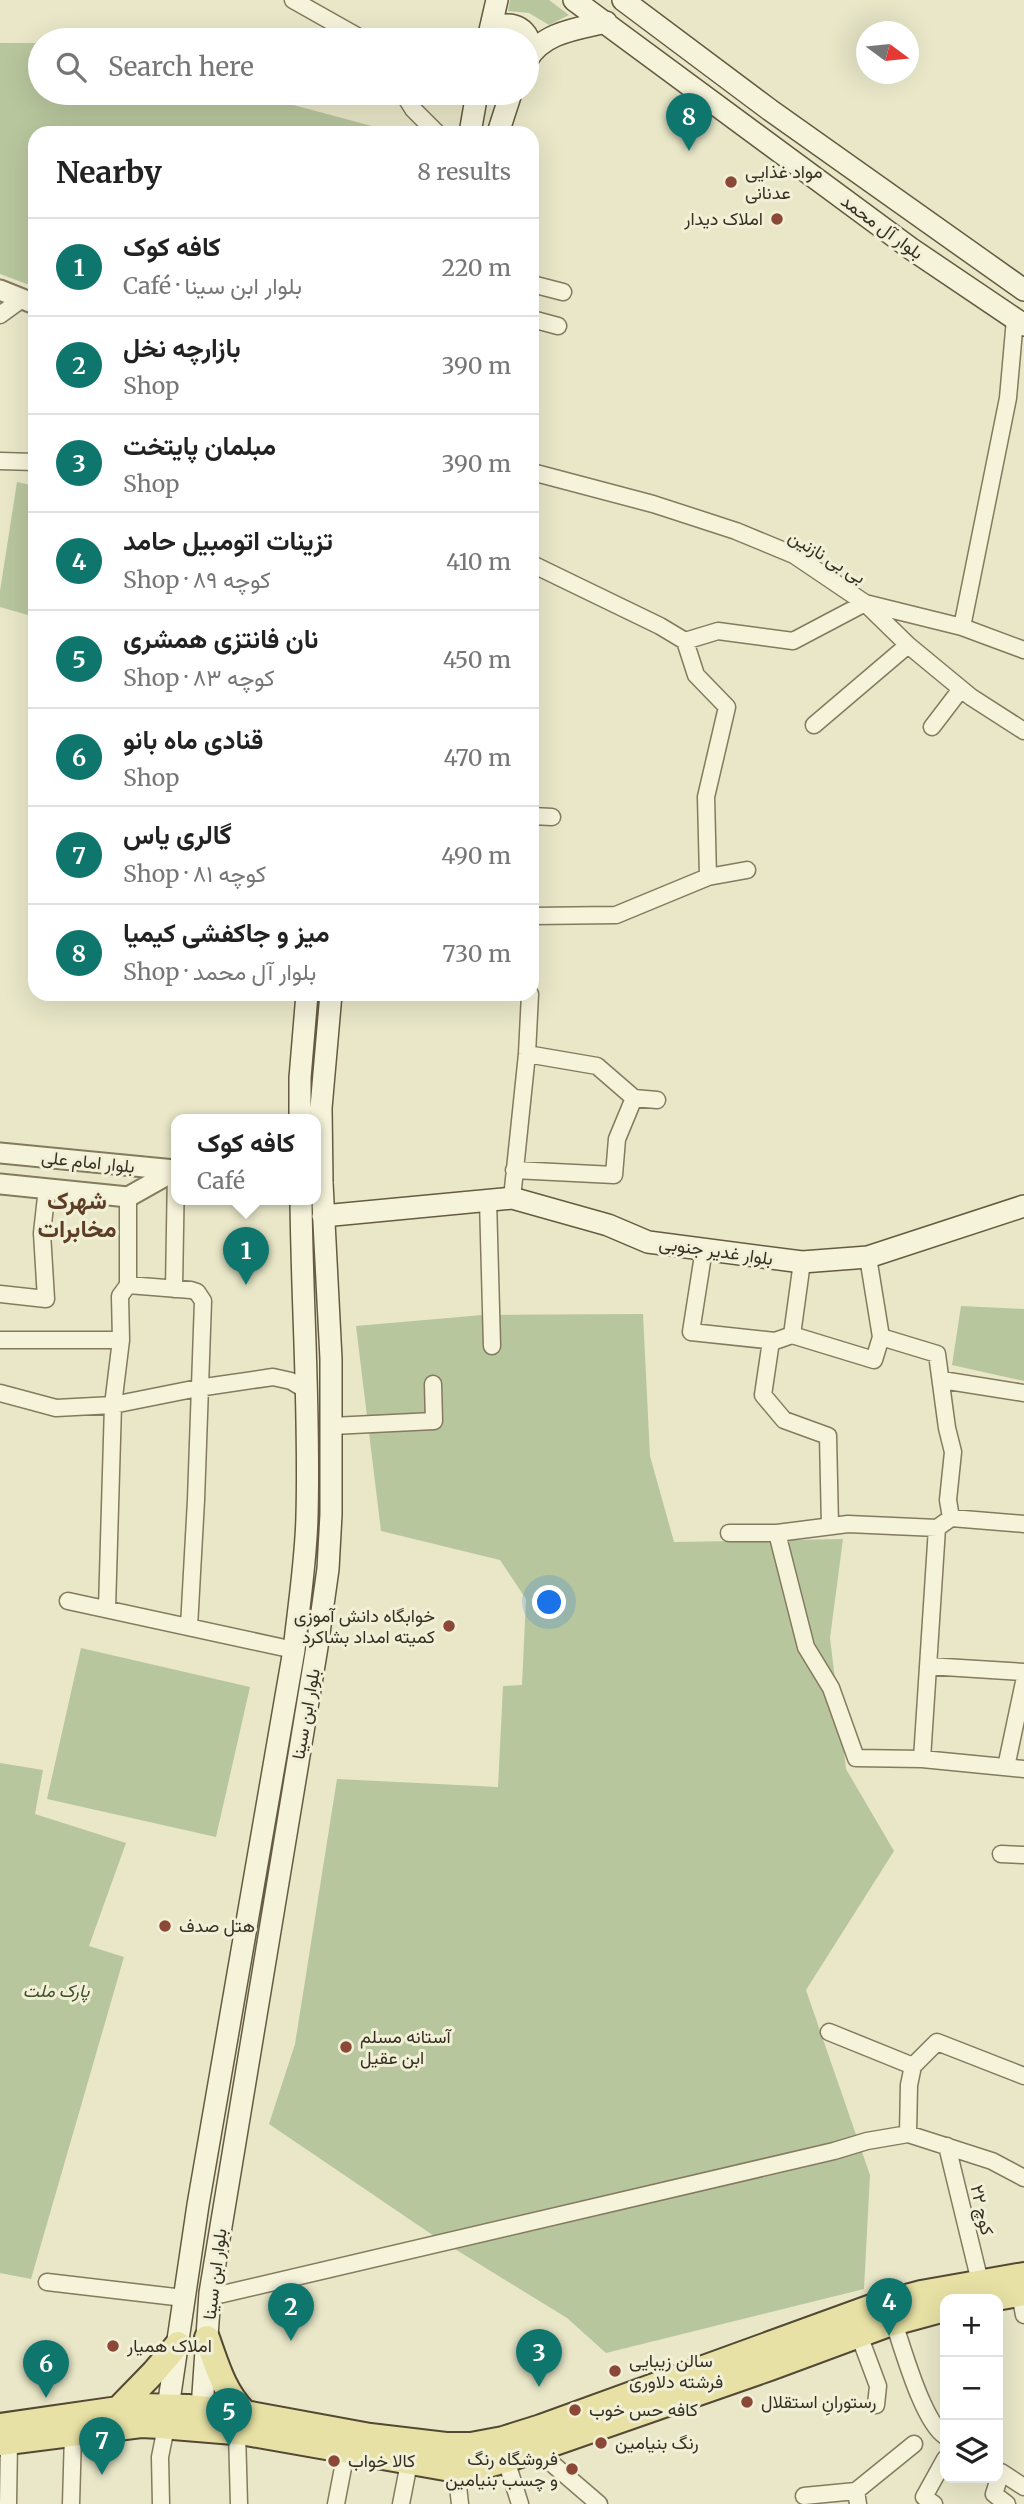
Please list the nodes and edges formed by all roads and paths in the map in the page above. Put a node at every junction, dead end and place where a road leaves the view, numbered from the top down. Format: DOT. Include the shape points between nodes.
graph roads {
  1 [pos="293,0"];
  2 [pos="497,0"];
  3 [pos="574,0"];
  4 [pos="623,0"];
  5 [pos="606,22"];
  6 [pos="343,28"];
  7 [pos="489,28"];
  8 [pos="498,28"];
  9 [pos="518,28"];
  10 [pos="539,46"];
  11 [pos="410,105"];
  12 [pos="476,105"];
  13 [pos="507,105"];
  14 [pos="430,126"];
  15 [pos="471,126"];
  16 [pos="500,126"];
  17 [pos="864,177"];
  18 [pos="845,200"];
  19 [pos="539,286"];
  20 [pos="1024,289"];
  21 [pos="0,290"];
  22 [pos="563,292"];
  23 [pos="28,301"];
  24 [pos="0,315"];
  25 [pos="539,321"];
  26 [pos="1020,322"];
  27 [pos="558,326"];
  28 [pos="0,461"];
  29 [pos="28,461"];
  30 [pos="539,474"];
  31 [pos="539,567"];
  32 [pos="865,603"];
  33 [pos="962,627"];
  34 [pos="685,640"];
  35 [pos="908,645"];
  36 [pos="1024,650"];
  37 [pos="961,689"];
  38 [pos="814,725"];
  39 [pos="932,727"];
  40 [pos="1024,731"];
  41 [pos="539,816"];
  42 [pos="552,817"];
  43 [pos="747,870"];
  44 [pos="708,877"];
  45 [pos="539,916"];
  46 [pos="306,1001"];
  47 [pos="330,1001"];
  48 [pos="530,1001"];
  49 [pos="527,1054"];
  50 [pos="634,1098"];
  51 [pos="657,1100"];
  52 [pos="321,1108"];
  53 [pos="296,1114"];
  54 [pos="304,1114"];
  55 [pos="0,1153"];
  56 [pos="171,1170"];
  57 [pos="514,1170"];
  58 [pos="171,1173"];
  59 [pos="0,1184"];
  60 [pos="47,1188"];
  61 [pos="128,1197"];
  62 [pos="512,1198"];
  63 [pos="488,1200"];
  64 [pos="175,1205"];
  65 [pos="301,1205"];
  66 [pos="1024,1206"];
  67 [pos="323,1216"];
  68 [pos="704,1249"];
  69 [pos="868,1256"];
  70 [pos="802,1262"];
  71 [pos="128,1285"];
  72 [pos="174,1289"];
  73 [pos="0,1294"];
  74 [pos="792,1335"];
  75 [pos="881,1337"];
  76 [pos="0,1340"];
  77 [pos="121,1340"];
  78 [pos="771,1341"];
  79 [pos="492,1346"];
  80 [pos="942,1380"];
  81 [pos="433,1384"];
  82 [pos="198,1388"];
  83 [pos="306,1390"];
  84 [pos="0,1392"];
  85 [pos="1024,1393"];
  86 [pos="113,1405"];
  87 [pos="331,1426"];
  88 [pos="951,1518"];
  89 [pos="1024,1524"];
  90 [pos="830,1526"];
  91 [pos="937,1528"];
  92 [pos="729,1533"];
  93 [pos="777,1533"];
  94 [pos="68,1601"];
  95 [pos="107,1609"];
  96 [pos="189,1627"];
  97 [pos="294,1650"];
  98 [pos="928,1666"];
  99 [pos="1024,1672"];
  100 [pos="1024,1682"];
  101 [pos="922,1759"];
  102 [pos="1006,1767"];
  103 [pos="1024,1769"];
  104 [pos="1001,1854"];
  105 [pos="1024,1855"];
  106 [pos="829,2032"];
  107 [pos="913,2066"];
  108 [pos="1024,2076"];
  109 [pos="908,2134"];
  110 [pos="947,2146"];
  111 [pos="1024,2178"];
  112 [pos="47,2282"];
  113 [pos="985,2291"];
  114 [pos="1023,2295"];
  115 [pos="210,2297"];
  116 [pos="184,2298"];
  117 [pos="940,2310"];
  118 [pos="894,2323"];
  119 [pos="859,2335"];
  120 [pos="207,2338"];
  121 [pos="177,2344"];
  122 [pos="740,2366"];
  123 [pos="876,2405"];
  124 [pos="119,2408"];
  125 [pos="167,2416"];
  126 [pos="202,2419"];
  127 [pos="241,2423"];
  128 [pos="940,2433"];
  129 [pos="73,2434"];
  130 [pos="3,2437"];
  131 [pos="914,2444"];
  132 [pos="536,2449"];
  133 [pos="346,2452"];
  134 [pos="506,2460"];
  135 [pos="409,2463"];
  136 [pos="456,2468"];
  137 [pos="940,2471"];
  138 [pos="1003,2473"];
  139 [pos="996,2483"];
  140 [pos="1024,2487"];
  141 [pos="804,2496"];
  142 [pos="857,2498"];
  143 [pos="161,2501"];
  144 [pos="927,2502"];
  145 [pos="8,2504"];
  146 [pos="71,2504"];
  147 [pos="239,2504"];
  148 [pos="336,2504"];
  149 [pos="401,2504"];
  150 [pos="460,2504"];
  151 [pos="520,2504"];
  152 [pos="599,2504"];
  153 [pos="1007,2504"];
  1 -- 6 [label="street"];
  2 -- 7 [label="main road"];
  3 -- 5 [label="main road, بلوار آل محمد"];
  4 -- 17 [label="main road, بلوار آل محمد"];
  5 -- 10 [label="main road" via="546,39"];
  5 -- 18 [label="main road, بلوار آل محمد"];
  8 -- 9 [label="main road"];
  11 -- 14 [label="street"];
  12 -- 15 [label="main road"];
  13 -- 16 [label="main road"];
  17 -- 18 [label="main road"];
  17 -- 20 [label="main road, بلوار آل محمد"];
  18 -- 26 [label="main road, بلوار آل محمد"];
  19 -- 22 [label="street"];
  21 -- 23 [label="street"];
  23 -- 24 [label="street"];
  25 -- 27 [label="street"];
  26 -- 33 [label="street"];
  28 -- 29 [label="street"];
  30 -- 32 [label="street, بی بی نازنین" via="736,531 794,555"];
  31 -- 34 [label="street"];
  32 -- 33 [label="street"];
  32 -- 34 [label="street" via="793,641 718,631"];
  32 -- 35 [label="street, بی بی نازنین"];
  33 -- 36 [label="street"];
  34 -- 44 [label="street" via="696,675 727,707 706,796"];
  35 -- 37 [label="street, بی بی نازنین"];
  35 -- 38 [label="street"];
  37 -- 39 [label="street"];
  37 -- 40 [label="street, بی بی نازنین"];
  41 -- 42 [label="street"];
  43 -- 44 [label="street"];
  44 -- 45 [label="street" via="616,915"];
  46 -- 53 [label="main road"];
  47 -- 52 [label="main road, بلوار ابن سینا"];
  48 -- 49 [label="street"];
  49 -- 50 [label="street" via="597,1066"];
  49 -- 57 [label="street"];
  50 -- 51 [label="street"];
  50 -- 57 [label="street" via="617,1139 614,1175"];
  52 -- 54 [label="main road"];
  52 -- 67 [label="main road, بلوار ابن سینا"];
  55 -- 56 [label="street, بلوار امام علی"];
  57 -- 62 [label="street"];
  58 -- 61 [label="street, بلوار امام علی"];
  59 -- 60 [label="street, بلوار امام علی"];
  60 -- 61 [label="street, بلوار امام علی"];
  60 -- 73 [label="street" via="42,1233 46,1299"];
  61 -- 71 [label="street"];
  62 -- 63 [label="main road, بلوار غدیر جنوبی"];
  62 -- 68 [label="main road, بلوار غدیر جنوبی" via="608,1225 648,1242"];
  63 -- 67 [label="main road, بلوار غدیر جنوبی"];
  63 -- 79 [label="street"];
  64 -- 72 [label="street"];
  65 -- 83 [label="main road, بلوار ابن سینا"];
  66 -- 69 [label="main road, بلوار غدیر جنوبی"];
  67 -- 87 [label="main road, بلوار ابن سینا"];
  68 -- 70 [label="main road, بلوار غدیر جنوبی"];
  68 -- 78 [label="street" via="691,1332"];
  69 -- 70 [label="main road, بلوار غدیر جنوبی"];
  69 -- 75 [label="street"];
  70 -- 74 [label="street"];
  71 -- 72 [label="street"];
  71 -- 77 [label="street" via="120,1296"];
  72 -- 82 [label="street" via="197,1292 202,1301"];
  74 -- 75 [label="street" via="874,1360"];
  74 -- 78 [label="street"];
  75 -- 80 [label="street" via="937,1354"];
  76 -- 77 [label="street"];
  77 -- 86 [label="street"];
  78 -- 90 [label="street" via="763,1395 784,1420 828,1436"];
  80 -- 85 [label="street"];
  80 -- 88 [label="street" via="953,1452 948,1500"];
  81 -- 87 [label="street" via="434,1421"];
  82 -- 83 [label="street" via="273,1377"];
  82 -- 86 [label="street"];
  82 -- 96 [label="street"];
  83 -- 97 [label="main road, بلوار ابن سینا" via="307,1517"];
  84 -- 86 [label="street" via="56,1408"];
  86 -- 95 [label="street"];
  87 -- 115 [label="main road, بلوار ابن سینا" via="328,1569"];
  88 -- 89 [label="street"];
  88 -- 91 [label="street"];
  90 -- 91 [label="street"];
  90 -- 93 [label="street"];
  91 -- 98 [label="street"];
  92 -- 93 [label="street"];
  93 -- 101 [label="street" via="806,1647 831,1688 856,1758"];
  94 -- 95 [label="street"];
  95 -- 96 [label="street"];
  96 -- 97 [label="street"];
  97 -- 116 [label="main road, بلوار ابن سینا"];
  98 -- 99 [label="street"];
  98 -- 101 [label="street"];
  100 -- 102 [label="street"];
  101 -- 102 [label="street"];
  102 -- 103 [label="street"];
  104 -- 105 [label="street"];
  106 -- 107 [label="street"];
  107 -- 108 [label="street" via="937,2042"];
  107 -- 109 [label="street"];
  109 -- 110 [label="street"];
  109 -- 115 [label="street"];
  110 -- 111 [label="street"];
  110 -- 113 [label="street, کوچ ۲۲"];
  112 -- 116 [label="street"];
  113 -- 114 [label="main road"];
  113 -- 122 [label="main road" via="877,2305"];
  115 -- 120 [label="main road, بلوار ابن سینا"];
  116 -- 121 [label="main road, بلوار ابن سینا"];
  117 -- 118 [label="main road"];
  118 -- 119 [label="main road"];
  118 -- 128 [label="street" via="919,2394"];
  119 -- 122 [label="main road"];
  119 -- 123 [label="street" via="878,2386"];
  120 -- 126 [label="main road, بلوار ابن سینا"];
  120 -- 127 [label="main road"];
  121 -- 124 [label="main road"];
  121 -- 125 [label="main road, بلوار ابن سینا"];
  122 -- 127 [label="main road" via="471,2445"];
  122 -- 132 [label="main road"];
  124 -- 125 [label="main road" via="139,2406"];
  124 -- 130 [label="main road"];
  125 -- 126 [label="main road"];
  125 -- 129 [label="main road" via="141,2425"];
  125 -- 143 [label="street" via="160,2457"];
  126 -- 127 [label="main road"];
  127 -- 133 [label="main road"];
  127 -- 147 [label="street"];
  129 -- 130 [label="main road"];
  129 -- 146 [label="street"];
  130 -- 145 [label="street"];
  131 -- 142 [label="street"];
  132 -- 134 [label="main road"];
  132 -- 152 [label="street"];
  133 -- 135 [label="main road"];
  133 -- 148 [label="street"];
  134 -- 136 [label="main road"];
  134 -- 151 [label="street"];
  135 -- 136 [label="main road"];
  135 -- 149 [label="street"];
  136 -- 150 [label="street"];
  137 -- 144 [label="street"];
  138 -- 140 [label="street"];
  139 -- 153 [label="street" via="993,2494"];
  141 -- 142 [label="street"];
}
